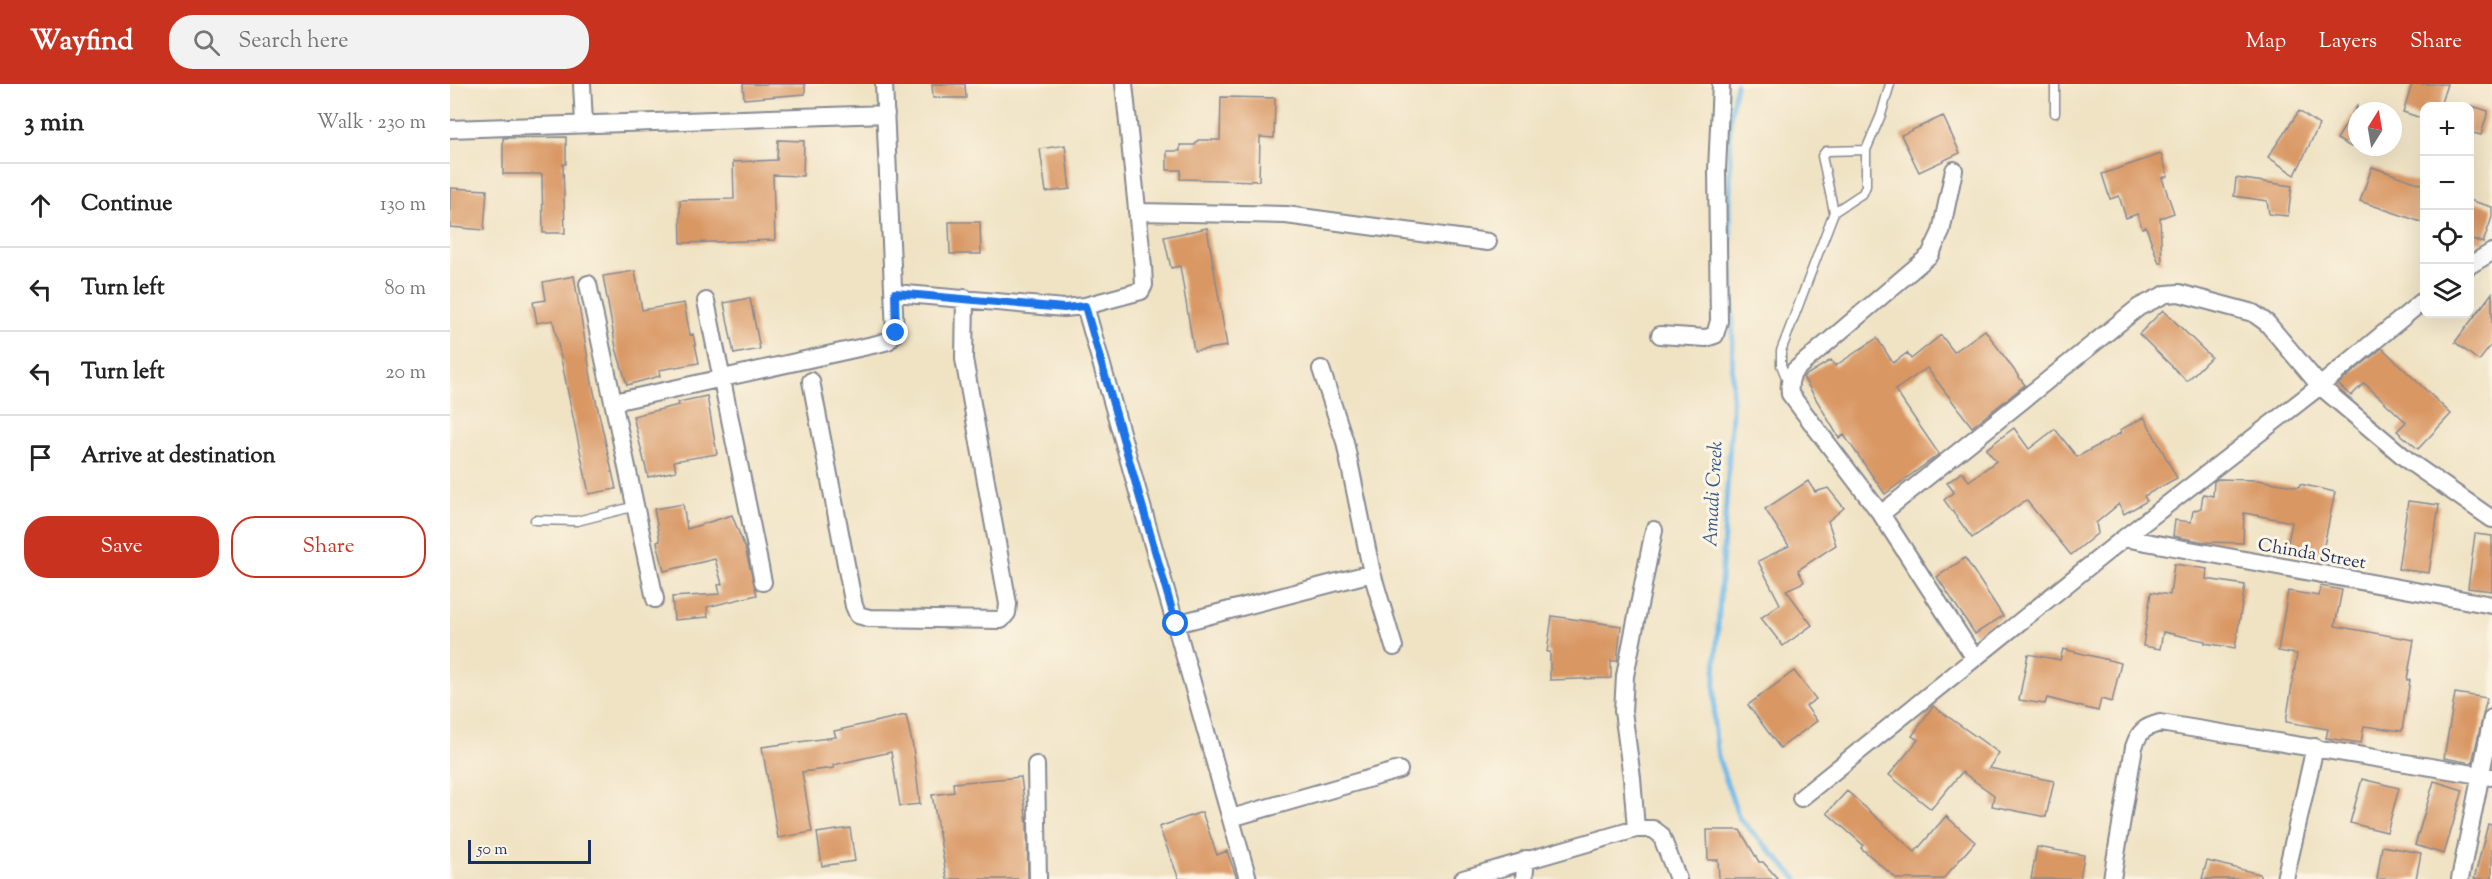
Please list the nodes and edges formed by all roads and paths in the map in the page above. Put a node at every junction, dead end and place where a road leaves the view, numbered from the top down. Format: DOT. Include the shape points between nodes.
graph roads {
  1 [pos="582,84"];
  2 [pos="884,84"];
  3 [pos="1124,84"];
  4 [pos="1721,84"];
  5 [pos="1890,84"];
  6 [pos="2055,84"];
  7 [pos="2055,113"];
  8 [pos="886,114"];
  9 [pos="584,123"];
  10 [pos="450,129"];
  11 [pos="1866,150"];
  12 [pos="1954,170"];
  13 [pos="1137,212"];
  14 [pos="1834,212"];
  15 [pos="1488,242"];
  16 [pos="2492,252"];
  17 [pos="2471,264"];
  18 [pos="588,284"];
  19 [pos="895,293"];
  20 [pos="965,298"];
  21 [pos="706,301"];
  22 [pos="2420,303"];
  23 [pos="1085,306"];
  24 [pos="1660,336"];
  25 [pos="1321,369"];
  26 [pos="720,378"];
  27 [pos="811,381"];
  28 [pos="1789,386"];
  29 [pos="2320,386"];
  30 [pos="614,402"];
  31 [pos="636,506"];
  32 [pos="1881,514"];
  33 [pos="2492,519"];
  34 [pos="535,520"];
  35 [pos="1654,530"];
  36 [pos="2124,538"];
  37 [pos="1372,573"];
  38 [pos="763,582"];
  39 [pos="655,599"];
  40 [pos="2492,605"];
  41 [pos="1176,624"];
  42 [pos="1394,647"];
  43 [pos="1974,657"];
  44 [pos="2492,718"];
  45 [pos="2315,747"];
  46 [pos="1036,765"];
  47 [pos="1399,770"];
  48 [pos="2487,776"];
  49 [pos="1801,798"];
  50 [pos="1231,818"];
  51 [pos="1636,828"];
  52 [pos="1526,859"];
  53 [pos="1038,879"];
  54 [pos="1248,879"];
  55 [pos="1462,879"];
  56 [pos="1524,879"];
  57 [pos="1678,879"];
  58 [pos="2112,879"];
  59 [pos="2284,879"];
  60 [pos="2460,879"];
  1 -- 9 [label="street"];
  2 -- 8 [label="street"];
  3 -- 13 [label="street"];
  4 -- 24 [label="street" via="1719,321 1715,335 1706,339"];
  5 -- 11 [label="lane"];
  6 -- 7 [label="lane"];
  8 -- 9 [label="street"];
  8 -- 19 [label="street"];
  9 -- 10 [label="street"];
  11 -- 14 [label="lane" via="1863,193"];
  11 -- 14 [label="lane" via="1833,150 1822,156"];
  12 -- 28 [label="street" via="1941,232 1930,255 1796,370"];
  13 -- 15 [label="street" via="1286,215"];
  13 -- 23 [label="street" via="1144,285 1141,291"];
  14 -- 28 [label="lane" via="1781,351 1781,365"];
  16 -- 17 [label="street"];
  18 -- 30 [label="street"];
  19 -- 20 [label="street"];
  19 -- 26 [label="street" via="896,333 888,341"];
  20 -- 23 [label="street" via="1064,308"];
  20 -- 27 [label="street" via="964,359 1008,604 1007,614 1001,620 858,615"];
  21 -- 26 [label="street"];
  22 -- 29 [label="street"];
  23 -- 41 [label="street"];
  25 -- 37 [label="street" via="1346,442"];
  26 -- 30 [label="street"];
  26 -- 38 [label="street"];
  28 -- 32 [label="street" via="1790,394"];
  29 -- 32 [label="street" via="2267,322 2253,313 2198,297 2166,294 2139,307"];
  29 -- 33 [label="street" via="2410,462"];
  29 -- 36 [label="street"];
  30 -- 31 [label="street"];
  31 -- 34 [label="lane" via="577,521"];
  31 -- 39 [label="street"];
  32 -- 43 [label="street"];
  35 -- 51 [label="street" via="1625,676 1623,711"];
  36 -- 40 [label="street, Chinda Street"];
  36 -- 43 [label="street"];
  37 -- 41 [label="street"];
  37 -- 42 [label="street"];
  41 -- 50 [label="street"];
  43 -- 49 [label="street"];
  44 -- 48 [label="street"];
  45 -- 48 [label="street"];
  45 -- 58 [label="street" via="2160,723 2142,729 2134,747"];
  45 -- 59 [label="street"];
  46 -- 53 [label="street"];
  47 -- 50 [label="street"];
  48 -- 60 [label="street"];
  50 -- 54 [label="street"];
  51 -- 52 [label="street"];
  51 -- 57 [label="street" via="1653,829 1661,836"];
  52 -- 55 [label="street"];
  52 -- 56 [label="street"];
}
